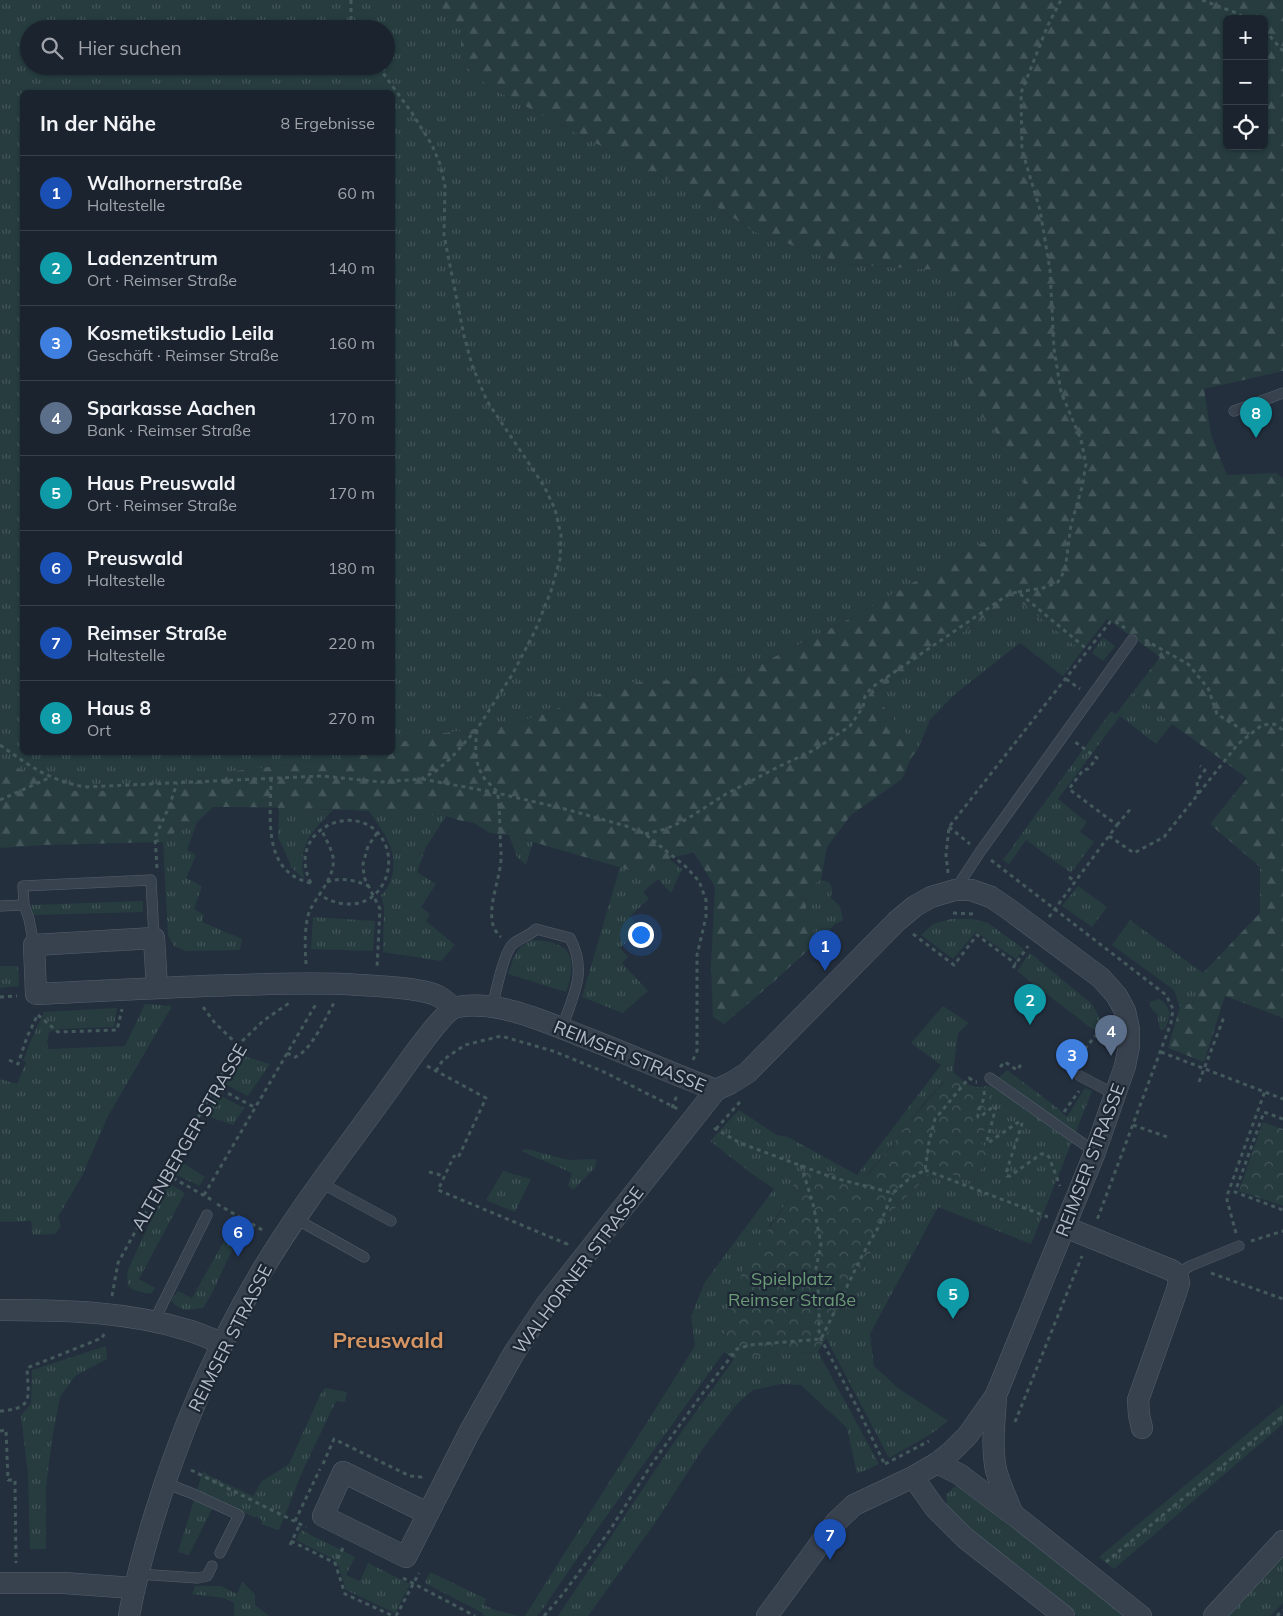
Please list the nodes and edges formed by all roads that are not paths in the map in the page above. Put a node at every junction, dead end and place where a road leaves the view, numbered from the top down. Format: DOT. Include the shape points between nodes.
graph roads {
  1 [pos="1283,393"];
  2 [pos="1234,411"];
  3 [pos="1133,636"];
  4 [pos="955,890"];
  5 [pos="24,905"];
  6 [pos="0,906"];
  7 [pos="154,938"];
  8 [pos="34,944"];
  9 [pos="157,988"];
  10 [pos="453,1008"];
  11 [pos="492,1008"];
  12 [pos="562,1028"];
  13 [pos="1080,1076"];
  14 [pos="985,1079"];
  15 [pos="716,1090"];
  16 [pos="1116,1095"];
  17 [pos="1095,1152"];
  18 [pos="321,1183"];
  19 [pos="206,1215"];
  20 [pos="296,1219"];
  21 [pos="391,1221"];
  22 [pos="1053,1223"];
  23 [pos="1239,1246"];
  24 [pos="364,1257"];
  25 [pos="1177,1274"];
  26 [pos="0,1310"];
  27 [pos="154,1321"];
  28 [pos="222,1344"];
  29 [pos="996,1395"];
  30 [pos="1142,1428"];
  31 [pos="937,1463"];
  32 [pos="913,1477"];
  33 [pos="165,1484"];
  34 [pos="427,1513"];
  35 [pos="1013,1514"];
  36 [pos="1283,1541"];
  37 [pos="220,1553"];
  38 [pos="212,1566"];
  39 [pos="135,1581"];
  40 [pos="8,1583"];
  41 [pos="129,1616"];
  42 [pos="767,1616"];
  43 [pos="1064,1616"];
  44 [pos="1141,1616"];
  45 [pos="1214,1616"];
  1 -- 2 [label="lane"];
  3 -- 4 [label="lane"];
  4 -- 15 [label="street, REIMSER STRASSE" via="931,897 903,916 747,1073"];
  4 -- 16 [label="street, REIMSER STRASSE" via="971,890 991,897 1101,978 1117,996 1125,1011 1129,1046"];
  5 -- 6 [label="lane"];
  5 -- 7 [label="lane" via="23,886 151,880"];
  5 -- 8 [label="lane"];
  7 -- 8 [label="street"];
  7 -- 9 [label="street"];
  8 -- 9 [label="street" via="36,994"];
  9 -- 10 [label="street" via="307,983 376,986 426,992"];
  10 -- 11 [label="street, REIMSER STRASSE" via="472,1005"];
  10 -- 18 [label="street, REIMSER STRASSE" via="430,1034"];
  11 -- 12 [label="street, REIMSER STRASSE" via="528,1014"];
  11 -- 12 [label="lane" via="511,945 536,929 570,938 579,960 579,976"];
  12 -- 15 [label="street, REIMSER STRASSE"];
  13 -- 16 [label="lane"];
  14 -- 17 [label="lane"];
  15 -- 34 [label="street, WALHORNER STRASSE" via="546,1305 514,1353"];
  16 -- 17 [label="street, REIMSER STRASSE"];
  17 -- 22 [label="street, REIMSER STRASSE"];
  18 -- 20 [label="street, REIMSER STRASSE"];
  18 -- 21 [label="lane"];
  19 -- 27 [label="lane"];
  20 -- 24 [label="lane"];
  20 -- 28 [label="street, REIMSER STRASSE" via="261,1273"];
  22 -- 25 [label="street"];
  22 -- 29 [label="street, REIMSER STRASSE"];
  23 -- 25 [label="lane"];
  25 -- 30 [label="street" via="1176,1293 1138,1400"];
  26 -- 27 [label="street" via="108,1314"];
  27 -- 28 [label="street"];
  28 -- 33 [label="street, REIMSER STRASSE" via="192,1411"];
  29 -- 31 [label="street, REIMSER STRASSE" via="968,1435"];
  29 -- 35 [label="street, REIMSER STRASSE" via="996,1469"];
  31 -- 32 [label="street, REIMSER STRASSE"];
  31 -- 35 [label="street, REIMSER STRASSE" via="959,1474"];
  32 -- 42 [label="street, REIMSER STRASSE" via="854,1505 836,1522"];
  32 -- 43 [label="street" via="935,1508 965,1538"];
  33 -- 37 [label="lane" via="239,1515"];
  33 -- 39 [label="street, REIMSER STRASSE"];
  34 -- 34 [label="street, WALHORNER STRASSE" via="406,1557 323,1516 343,1472"];
  35 -- 44 [label="street, REIMSER STRASSE"];
  36 -- 45 [label="street"];
  38 -- 39 [label="lane" via="207,1576 198,1578"];
  39 -- 40 [label="street"];
  39 -- 41 [label="street, REIMSER STRASSE"];
}
